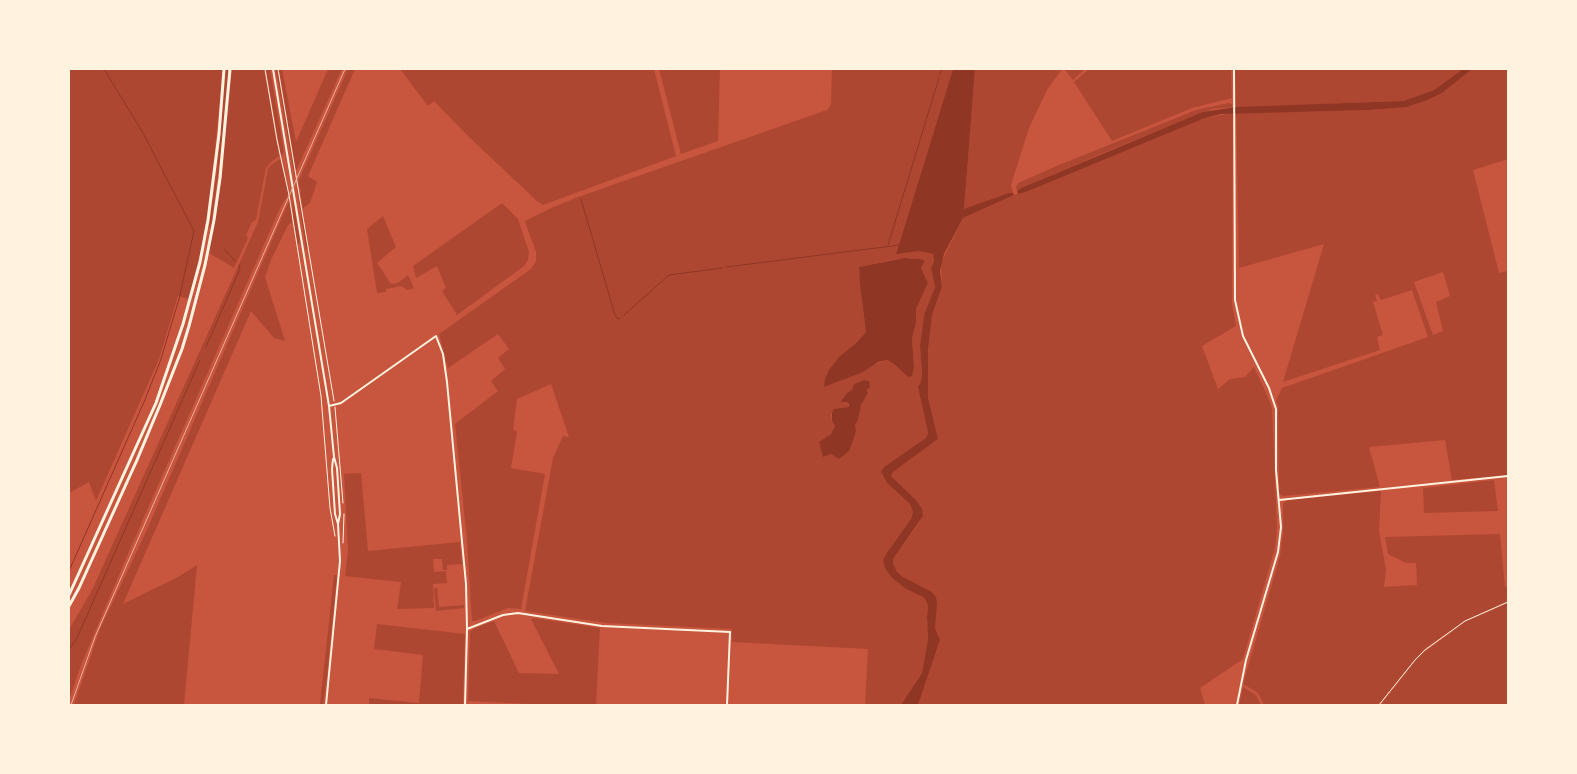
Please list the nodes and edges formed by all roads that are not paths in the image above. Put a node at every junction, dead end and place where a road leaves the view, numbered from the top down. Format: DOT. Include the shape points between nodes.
graph roads {
  1 [pos="224,69"];
  2 [pos="230,69"];
  3 [pos="273,69"];
  4 [pos="1234,69"];
  5 [pos="329,406"];
  6 [pos="334,457"];
  7 [pos="1508,476"];
  8 [pos="1279,500"];
  9 [pos="338,524"];
  10 [pos="69,595"];
  11 [pos="69,606"];
  12 [pos="467,629"];
  13 [pos="326,705"];
  14 [pos="465,705"];
  15 [pos="727,705"];
  16 [pos="1237,705"];
  1 -- 10 [label="main road" via="208,220 183,324 156,403"];
  2 -- 11 [label="main road" via="214,220 189,326 137,460"];
  3 -- 5 [label="street"];
  4 -- 8 [label="street" via="1235,300 1243,336 1276,409"];
  5 -- 6 [label="street"];
  5 -- 12 [label="street" via="341,404 436,336 443,354 447,382 463,541"];
  6 -- 9 [label="street" via="334,505"];
  6 -- 9 [label="street" via="340,514"];
  7 -- 8 [label="street"];
  8 -- 16 [label="street" via="1279,546 1246,660"];
  9 -- 13 [label="street" via="340,561"];
  12 -- 14 [label="street"];
  12 -- 15 [label="street" via="503,615 518,613 602,626 730,632"];
}
